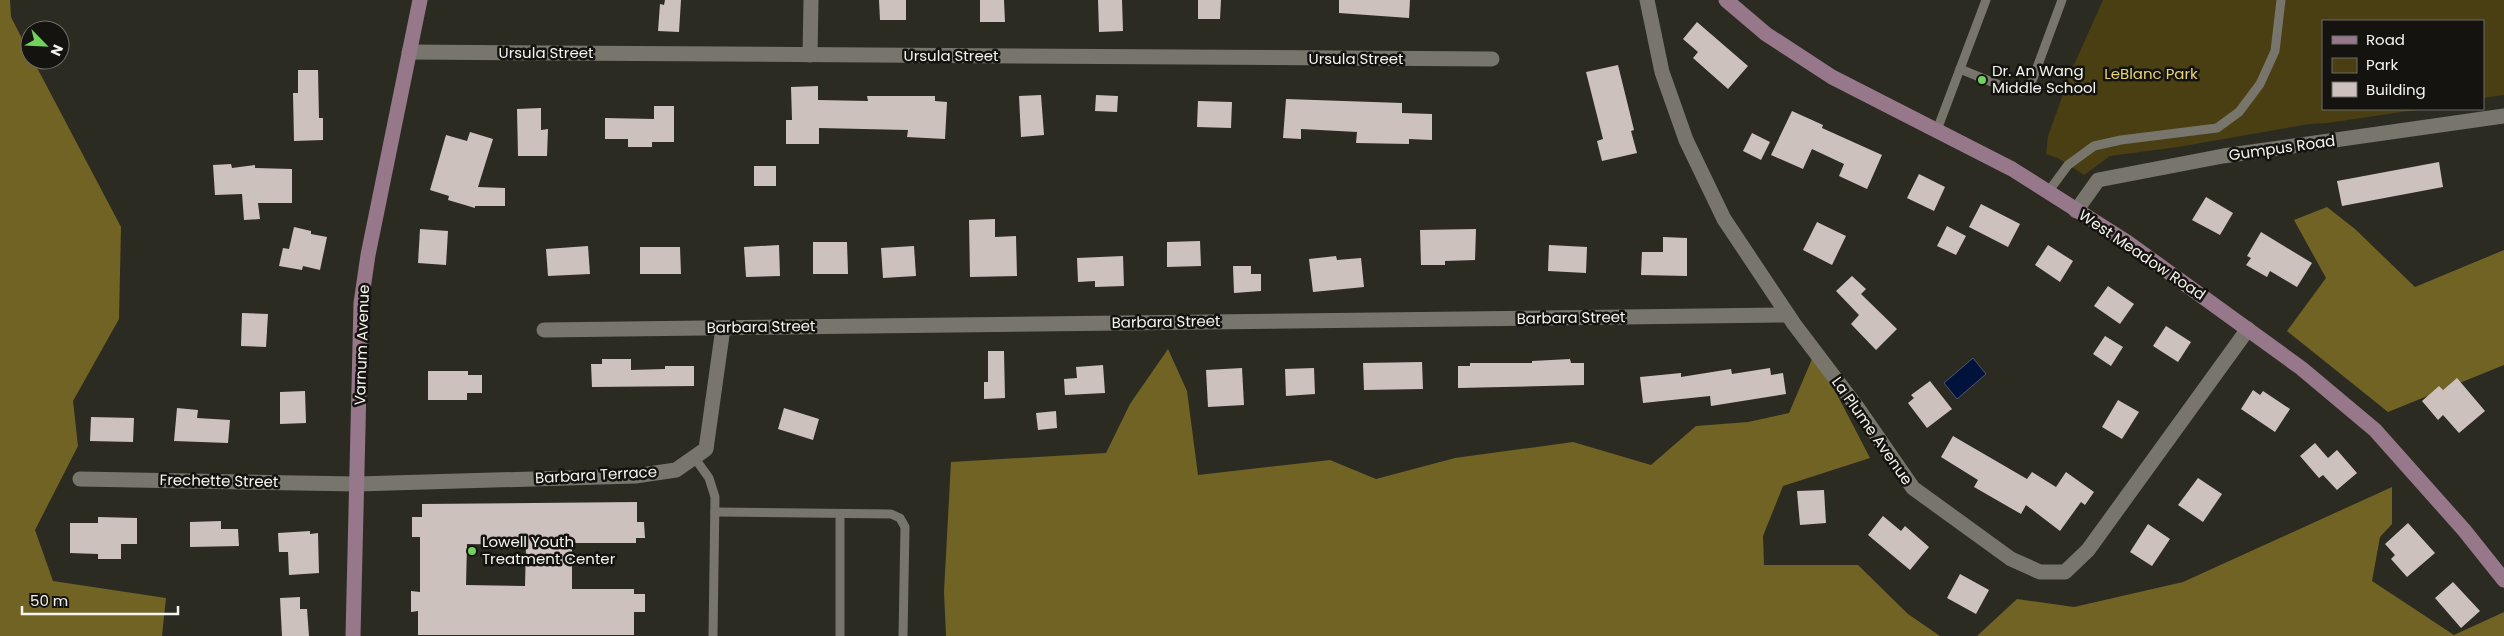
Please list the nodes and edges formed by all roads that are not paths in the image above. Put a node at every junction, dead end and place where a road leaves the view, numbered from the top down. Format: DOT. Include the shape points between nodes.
graph roads {
  1 [pos="420,0"];
  2 [pos="810,0"];
  3 [pos="1647,0"];
  4 [pos="1986,0"];
  5 [pos="2062,0"];
  6 [pos="2281,0"];
  7 [pos="1728,1"];
  8 [pos="409,52"];
  9 [pos="810,55"];
  10 [pos="1492,60"];
  11 [pos="1960,69"];
  12 [pos="2504,116"];
  13 [pos="1937,130"];
  14 [pos="2048,192"];
  15 [pos="2076,211"];
  16 [pos="1788,315"];
  17 [pos="723,328"];
  18 [pos="2248,329"];
  19 [pos="544,330"];
  20 [pos="694,457"];
  21 [pos="80,479"];
  22 [pos="358,484"];
  23 [pos="715,512"];
  24 [pos="840,514"];
  25 [pos="2504,580"];
  26 [pos="353,636"];
  27 [pos="714,636"];
  28 [pos="840,636"];
  29 [pos="903,636"];
  1 -- 8 [label="street, Varnum Avenue"];
  2 -- 9 [label="street"];
  3 -- 16 [label="street, La Plume Avenue" via="1662,72 1686,140 1724,219"];
  4 -- 11 [label="lane"];
  5 -- 11 [label="lane" via="2032,82 2023,91 2009,89"];
  6 -- 14 [label="lane" via="2275,51 2260,84 2239,112 2217,128 2094,146 2068,165"];
  7 -- 13 [label="street, West Meadow Road" via="1766,34 1832,77"];
  8 -- 9 [label="street, Ursula Street"];
  8 -- 22 [label="street, Varnum Avenue" via="361,302"];
  9 -- 10 [label="street, Ursula Street"];
  11 -- 13 [label="lane"];
  12 -- 15 [label="street, Gumpus Road" via="2223,156 2098,180"];
  13 -- 14 [label="street, West Meadow Road" via="2012,169"];
  14 -- 15 [label="street, West Meadow Road"];
  15 -- 18 [label="street, West Meadow Road" via="2127,242"];
  16 -- 17 [label="street, Barbara Street"];
  16 -- 18 [label="street, La Plume Avenue" via="1912,488 2011,559 2040,572 2065,572 2088,550"];
  17 -- 19 [label="street, Barbara Street"];
  17 -- 20 [label="street, Barbara Terrace" via="706,449"];
  18 -- 25 [label="street, West Meadow Road" via="2375,430"];
  20 -- 22 [label="street, Barbara Terrace" via="676,470 636,476"];
  20 -- 23 [label="lane" via="714,488"];
  21 -- 22 [label="street, Frechette Street"];
  22 -- 26 [label="street, Varnum Avenue"];
  23 -- 24 [label="lane"];
  23 -- 27 [label="lane"];
  24 -- 28 [label="lane"];
  24 -- 29 [label="lane" via="891,514 900,518 905,527"];
}
